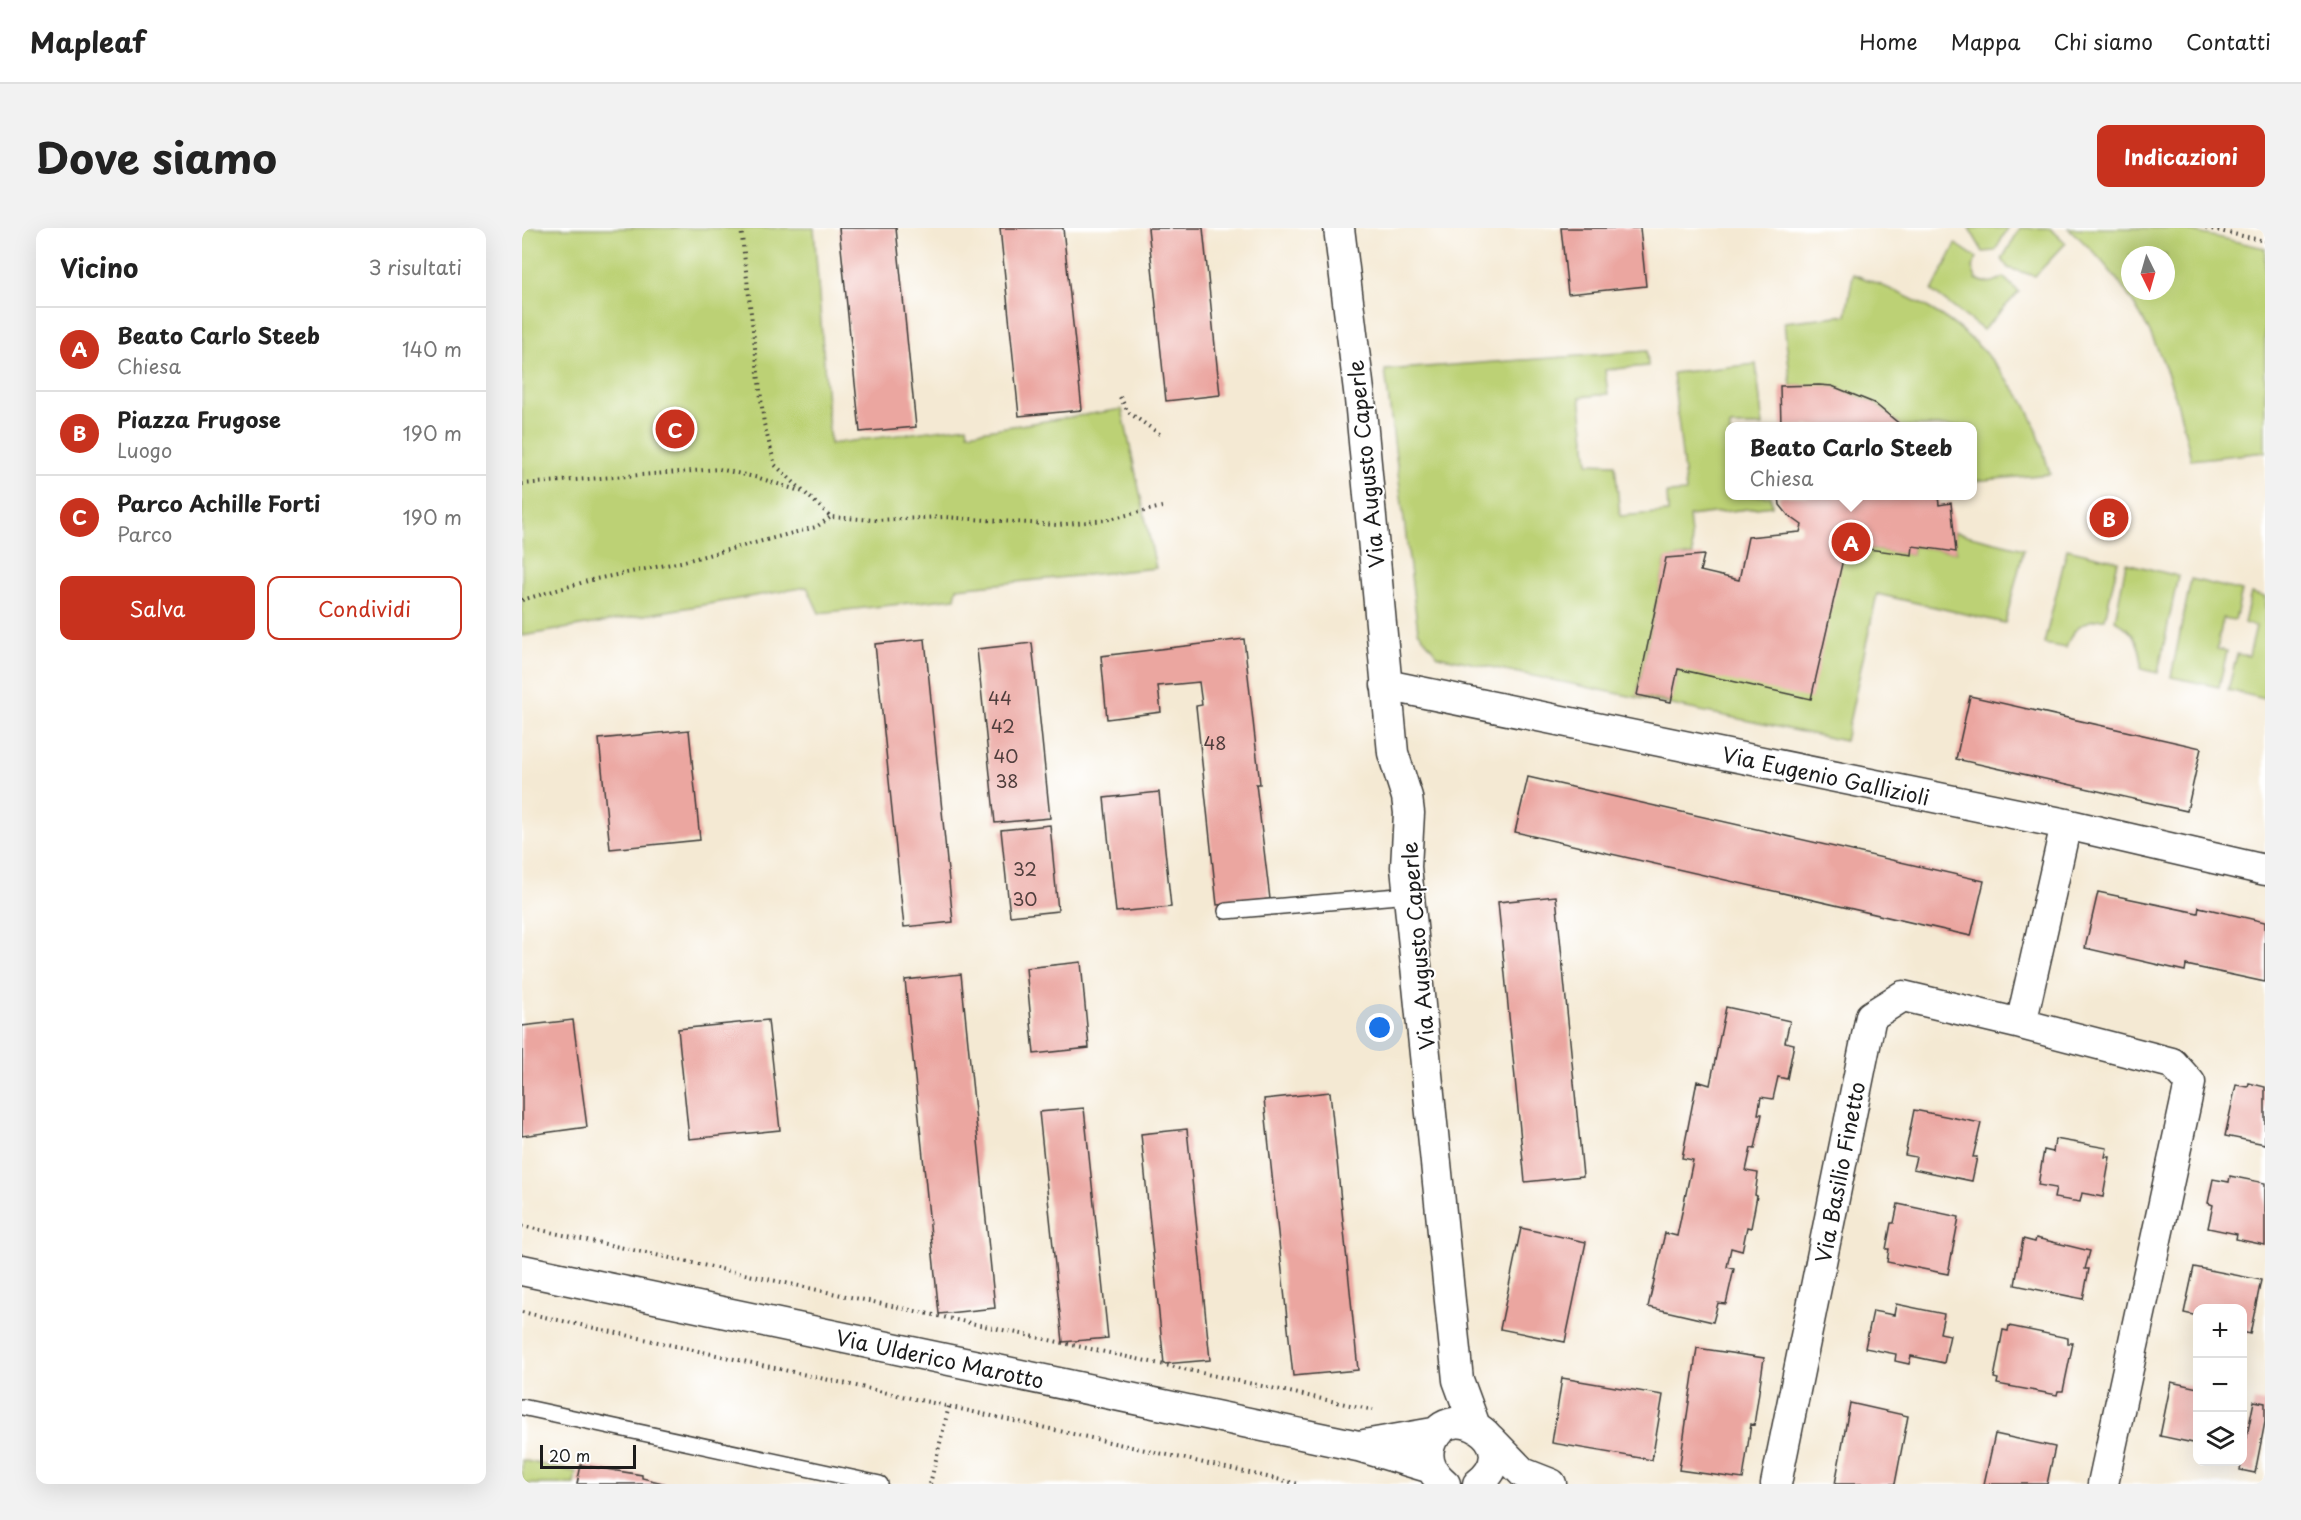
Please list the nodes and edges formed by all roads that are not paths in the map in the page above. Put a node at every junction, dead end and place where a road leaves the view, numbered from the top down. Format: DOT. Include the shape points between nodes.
graph roads {
  1 [pos="1339,228"];
  2 [pos="1386,685"];
  3 [pos="2066,824"];
  4 [pos="2265,870"];
  5 [pos="1409,895"];
  6 [pos="1226,911"];
  7 [pos="2020,1024"];
  8 [pos="522,1270"];
  9 [pos="522,1407"];
  10 [pos="1463,1431"];
  11 [pos="1358,1446"];
  12 [pos="1438,1476"];
  13 [pos="880,1484"];
  14 [pos="1478,1484"];
  15 [pos="1551,1484"];
  16 [pos="1776,1484"];
  17 [pos="2103,1484"];
  1 -- 2 [label="street, Via Augusto Caperle" via="1361,410"];
  2 -- 3 [label="street, Via Eugenio Gallizioli"];
  2 -- 5 [label="street, Via Augusto Caperle" via="1393,753 1409,813"];
  3 -- 4 [label="street, Via Eugenio Gallizioli"];
  3 -- 7 [label="street"];
  5 -- 6 [label="lane"];
  5 -- 10 [label="street, Via Augusto Caperle"];
  7 -- 16 [label="street, Via Basilio Finetto" via="1903,996 1871,1016"];
  7 -- 17 [label="street, Via Basilio Finetto" via="2172,1063 2190,1083"];
  8 -- 11 [label="street, Via Ulderico Marotto"];
  9 -- 13 [label="lane"];
  10 -- 11 [label="street, Via Ulderico Marotto"];
  10 -- 12 [label="street" via="1429,1449"];
  10 -- 14 [label="street, Via Augusto Caperle" via="1494,1449 1492,1470"];
  10 -- 15 [label="street, Via Augusto Caperle" via="1523,1473"];
  11 -- 12 [label="street, Via Ulderico Marotto"];
}
